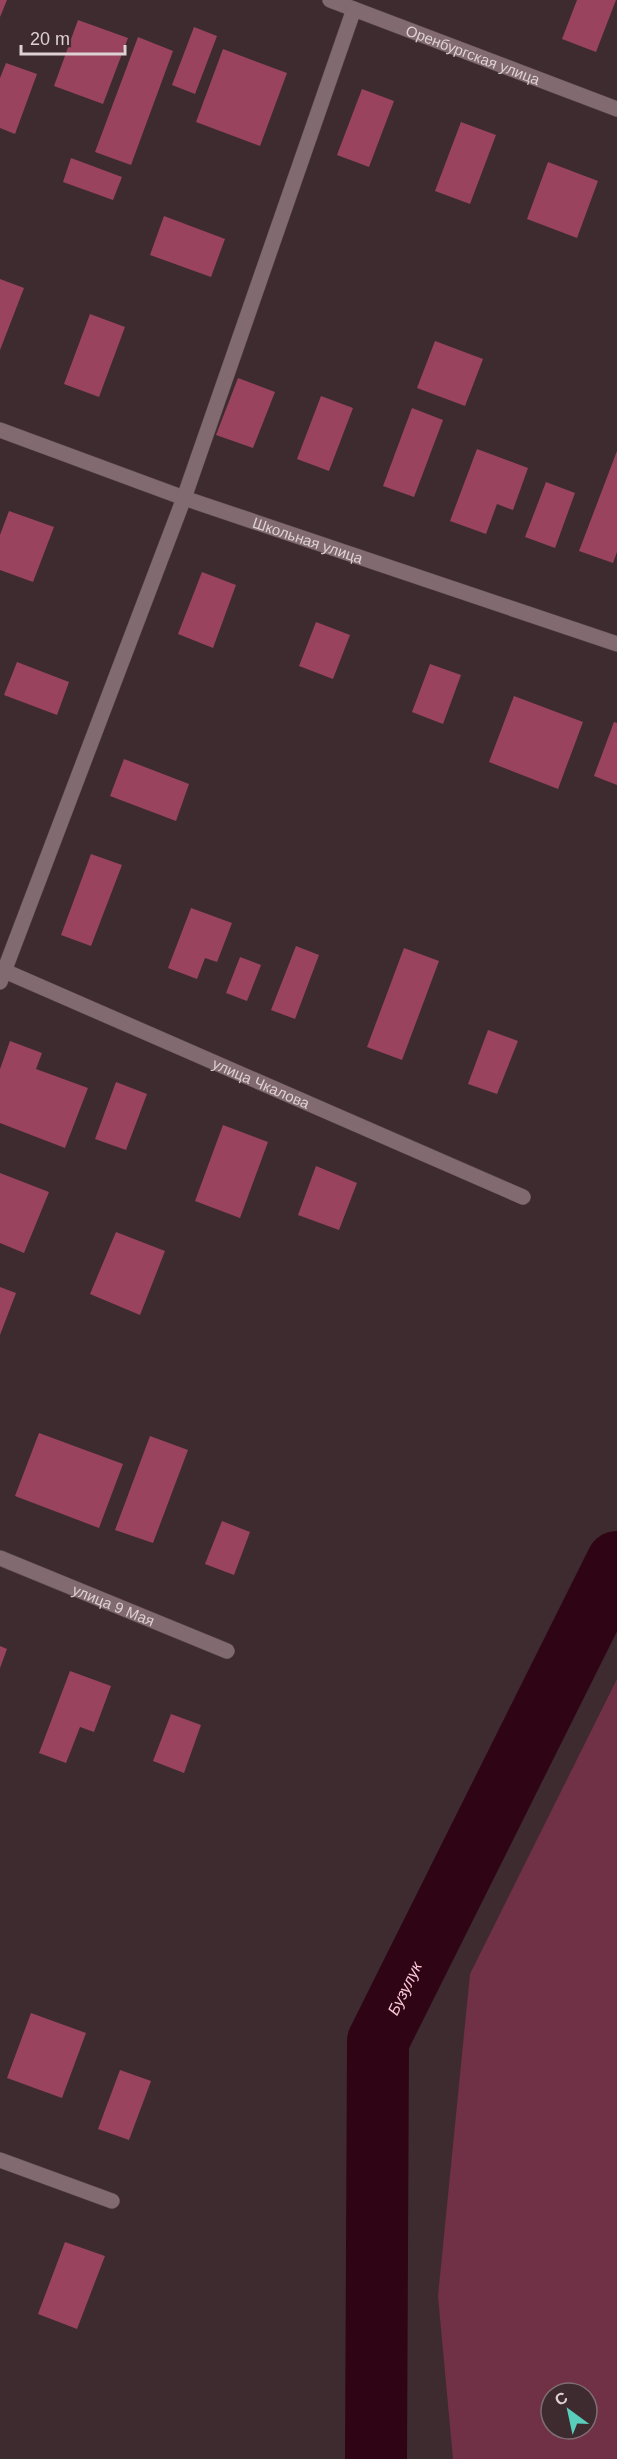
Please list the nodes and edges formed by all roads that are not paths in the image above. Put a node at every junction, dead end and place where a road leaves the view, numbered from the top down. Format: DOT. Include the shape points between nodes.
graph roads {
  1 [pos="330,0"];
  2 [pos="354,9"];
  3 [pos="617,109"];
  4 [pos="0,430"];
  5 [pos="184,498"];
  6 [pos="617,644"];
  7 [pos="1,974"];
  8 [pos="523,1197"];
  9 [pos="0,1558"];
  10 [pos="227,1651"];
  11 [pos="0,2160"];
  12 [pos="112,2201"];
  1 -- 2 [label="street, Оренбургская улица"];
  2 -- 3 [label="street, Оренбургская улица"];
  2 -- 5 [label="street"];
  4 -- 5 [label="street, Школьная улица"];
  5 -- 6 [label="street, Школьная улица"];
  5 -- 7 [label="street"];
  7 -- 8 [label="street, улица Чкалова"];
  9 -- 10 [label="street, улица 9 Мая"];
  11 -- 12 [label="street"];
}
